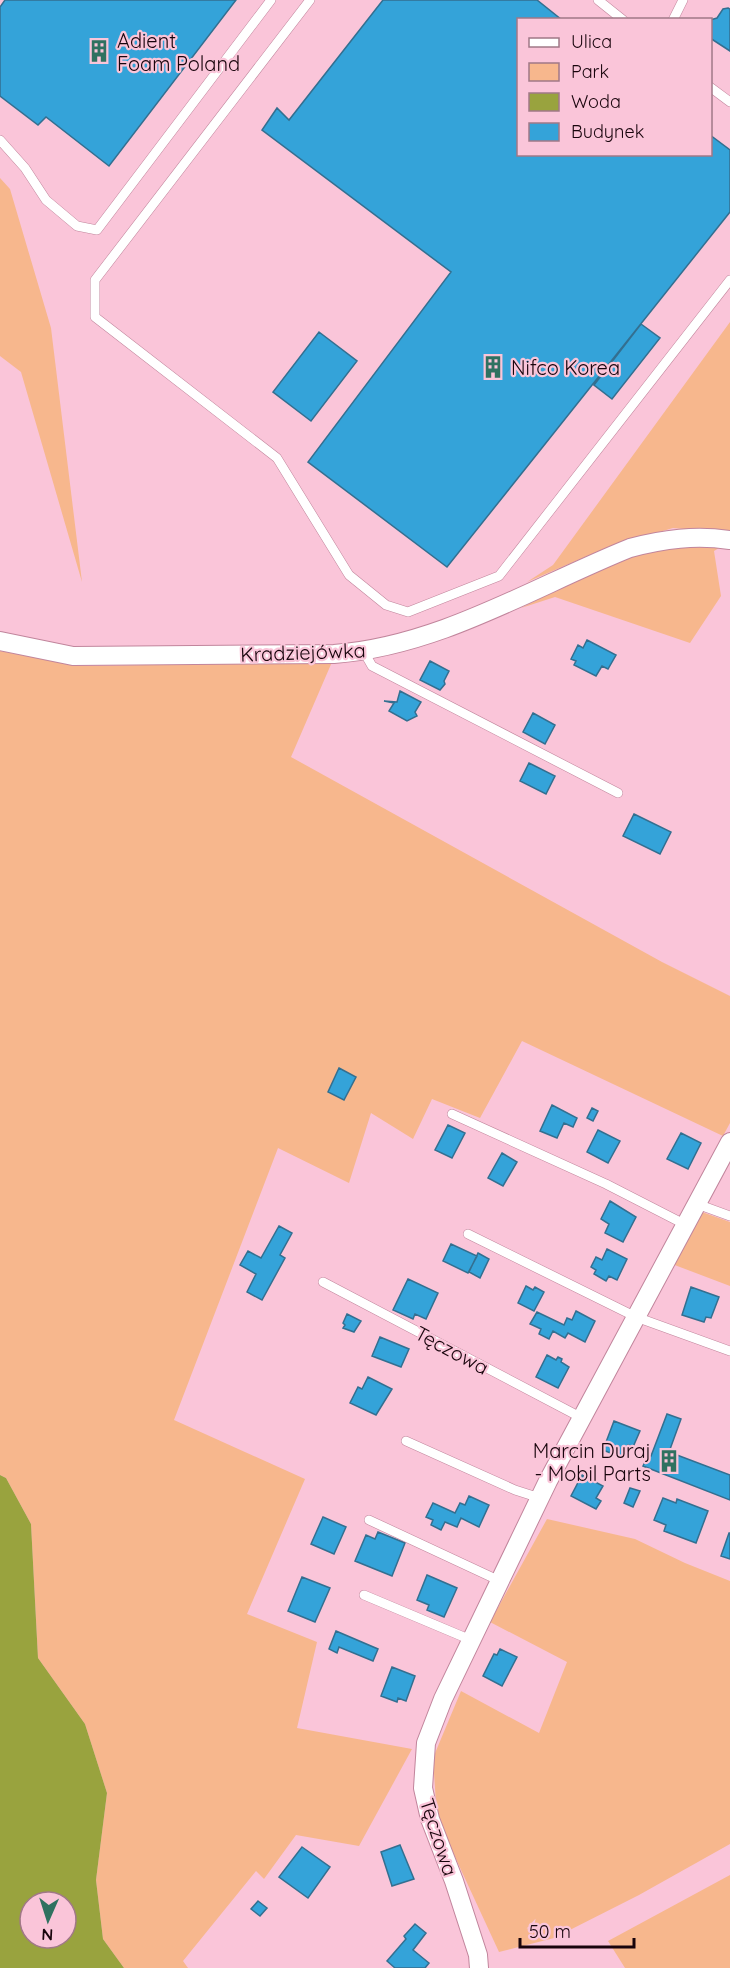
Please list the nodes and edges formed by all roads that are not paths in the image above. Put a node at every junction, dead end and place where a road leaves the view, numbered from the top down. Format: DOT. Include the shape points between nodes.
graph roads {
  1 [pos="271,0"];
  2 [pos="310,0"];
  3 [pos="598,0"];
  4 [pos="683,0"];
  5 [pos="620,18"];
  6 [pos="675,18"];
  7 [pos="712,88"];
  8 [pos="730,102"];
  9 [pos="0,140"];
  10 [pos="730,280"];
  11 [pos="730,540"];
  12 [pos="0,641"];
  13 [pos="364,652"];
  14 [pos="618,793"];
  15 [pos="452,1114"];
  16 [pos="729,1147"];
  17 [pos="697,1204"];
  18 [pos="730,1216"];
  19 [pos="686,1225"];
  20 [pos="468,1234"];
  21 [pos="323,1282"];
  22 [pos="636,1317"];
  23 [pos="730,1351"];
  24 [pos="582,1418"];
  25 [pos="406,1441"];
  26 [pos="540,1498"];
  27 [pos="369,1520"];
  28 [pos="500,1581"];
  29 [pos="364,1595"];
  30 [pos="471,1640"];
  31 [pos="479,1968"];
  1 -- 9 [label="lane" via="97,230 77,226 46,200"];
  2 -- 10 [label="lane" via="95,280 95,317 278,458 348,575 386,605 408,612 499,576"];
  3 -- 5 [label="lane"];
  4 -- 6 [label="lane"];
  7 -- 8 [label="lane"];
  11 -- 13 [label="street, Kradziejówka" via="684,537 630,548 470,619"];
  12 -- 13 [label="street, Kradziejówka" via="73,656"];
  13 -- 14 [label="lane" via="372,666"];
  15 -- 19 [label="lane"];
  16 -- 17 [label="street, Tęczowa"];
  17 -- 18 [label="lane"];
  17 -- 19 [label="street, Tęczowa"];
  19 -- 22 [label="street, Tęczowa"];
  20 -- 22 [label="lane"];
  21 -- 24 [label="lane, Tęczowa"];
  22 -- 23 [label="lane"];
  22 -- 24 [label="street, Tęczowa"];
  24 -- 26 [label="street, Tęczowa"];
  25 -- 26 [label="lane"];
  26 -- 28 [label="street, Tęczowa"];
  27 -- 28 [label="lane"];
  28 -- 30 [label="street, Tęczowa"];
  29 -- 30 [label="lane"];
  30 -- 31 [label="street, Tęczowa" via="426,1743 423,1788"];
}
